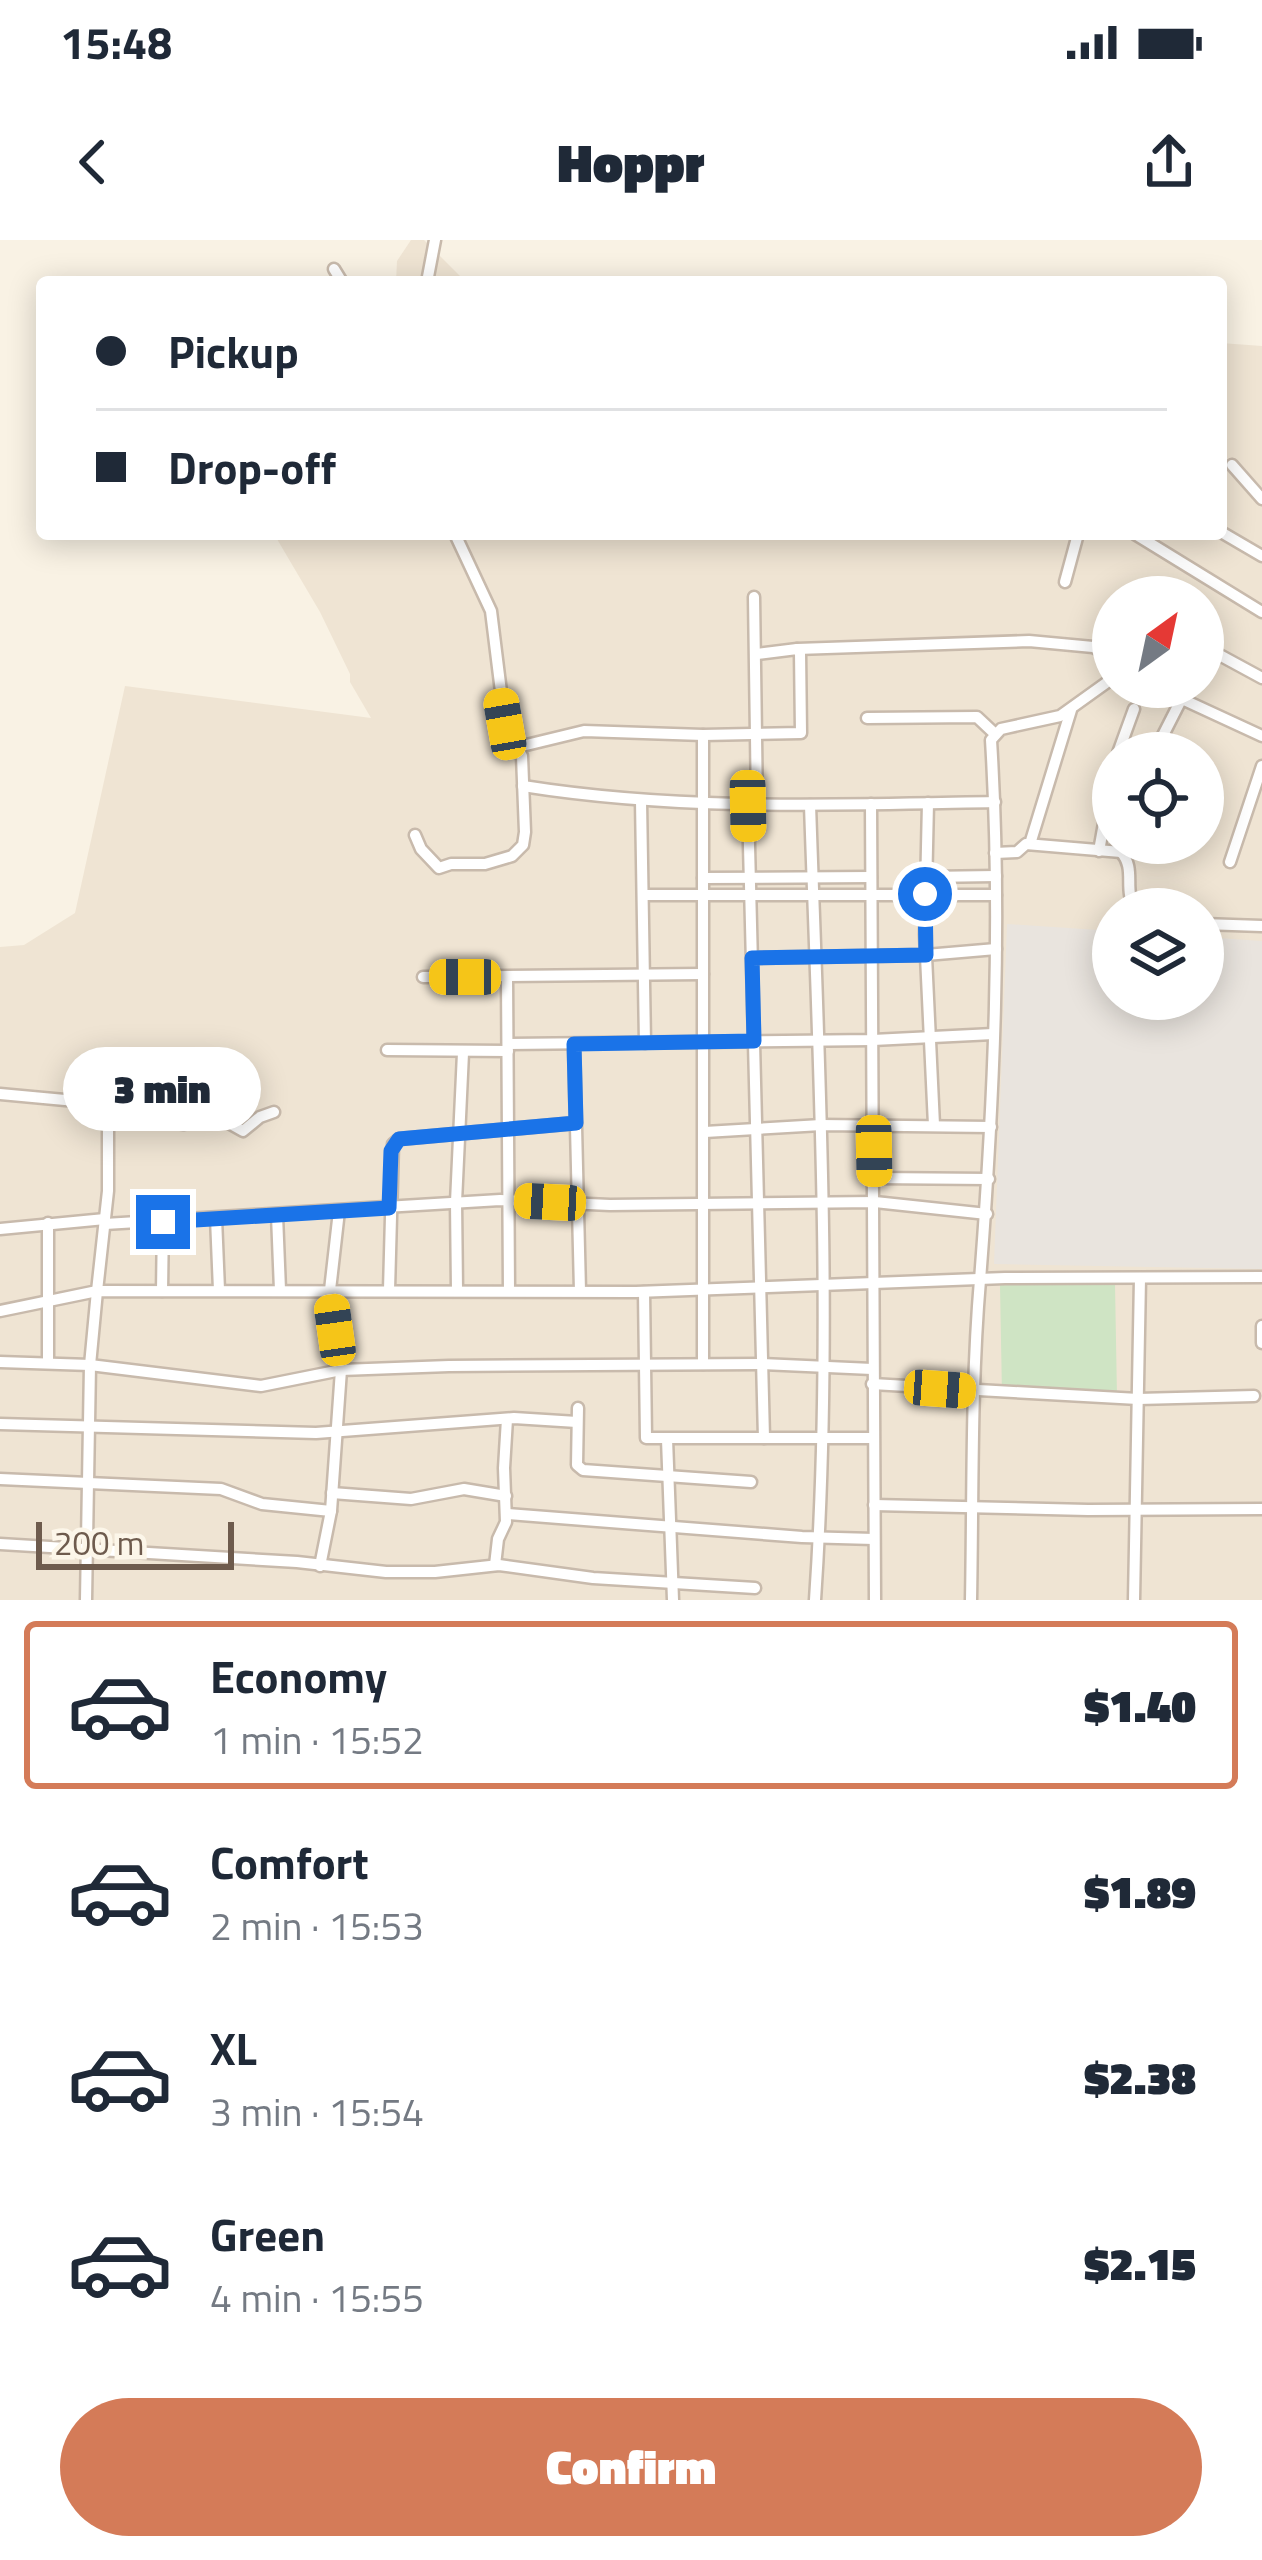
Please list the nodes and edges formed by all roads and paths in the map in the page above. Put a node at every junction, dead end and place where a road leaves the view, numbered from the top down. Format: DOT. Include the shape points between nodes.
graph roads {
  1 [pos="435,240"];
  2 [pos="334,269"];
  3 [pos="338,276"];
  4 [pos="428,276"];
  5 [pos="1232,465"];
  6 [pos="1262,500"];
  7 [pos="1227,536"];
  8 [pos="458,540"];
  9 [pos="1076,540"];
  10 [pos="1145,540"];
  11 [pos="1262,556"];
  12 [pos="1065,583"];
  13 [pos="754,597"];
  14 [pos="1262,612"];
  15 [pos="1092,647"];
  16 [pos="797,649"];
  17 [pos="757,654"];
  18 [pos="1224,657"];
  19 [pos="1262,678"];
  20 [pos="1092,693"];
  21 [pos="1072,707"];
  22 [pos="1203,708"];
  23 [pos="1133,709"];
  24 [pos="867,718"];
  25 [pos="1125,732"];
  26 [pos="758,733"];
  27 [pos="994,734"];
  28 [pos="704,735"];
  29 [pos="1262,736"];
  30 [pos="518,747"];
  31 [pos="1262,766"];
  32 [pos="524,786"];
  33 [pos="641,801"];
  34 [pos="995,802"];
  35 [pos="928,803"];
  36 [pos="871,804"];
  37 [pos="704,805"];
  38 [pos="810,805"];
  39 [pos="753,806"];
  40 [pos="415,835"];
  41 [pos="1030,844"];
  42 [pos="1092,849"];
  43 [pos="995,853"];
  44 [pos="1230,862"];
  45 [pos="996,875"];
  46 [pos="926,877"];
  47 [pos="703,878"];
  48 [pos="750,878"];
  49 [pos="812,878"];
  50 [pos="872,878"];
  51 [pos="872,893"];
  52 [pos="925,894"];
  53 [pos="645,895"];
  54 [pos="703,895"];
  55 [pos="814,895"];
  56 [pos="996,895"];
  57 [pos="750,896"];
  58 [pos="1224,925"];
  59 [pos="1262,926"];
  60 [pos="996,949"];
  61 [pos="926,955"];
  62 [pos="872,956"];
  63 [pos="815,957"];
  64 [pos="752,958"];
  65 [pos="643,973"];
  66 [pos="703,974"];
  67 [pos="423,977"];
  68 [pos="507,977"];
  69 [pos="993,1034"];
  70 [pos="930,1037"];
  71 [pos="818,1040"];
  72 [pos="873,1040"];
  73 [pos="754,1041"];
  74 [pos="645,1043"];
  75 [pos="704,1043"];
  76 [pos="574,1044"];
  77 [pos="508,1048"];
  78 [pos="387,1050"];
  79 [pos="463,1052"];
  80 [pos="0,1094"];
  81 [pos="108,1104"];
  82 [pos="274,1112"];
  83 [pos="576,1123"];
  84 [pos="821,1125"];
  85 [pos="873,1125"];
  86 [pos="934,1125"];
  87 [pos="755,1127"];
  88 [pos="991,1127"];
  89 [pos="508,1130"];
  90 [pos="705,1132"];
  91 [pos="459,1135"];
  92 [pos="874,1178"];
  93 [pos="989,1179"];
  94 [pos="508,1200"];
  95 [pos="456,1202"];
  96 [pos="756,1202"];
  97 [pos="820,1202"];
  98 [pos="875,1202"];
  99 [pos="578,1204"];
  100 [pos="704,1204"];
  101 [pos="389,1208"];
  102 [pos="339,1211"];
  103 [pos="987,1214"];
  104 [pos="277,1215"];
  105 [pos="216,1218"];
  106 [pos="105,1222"];
  107 [pos="163,1222"];
  108 [pos="48,1223"];
  109 [pos="0,1229"];
  110 [pos="1262,1277"];
  111 [pos="1140,1278"];
  112 [pos="980,1281"];
  113 [pos="872,1285"];
  114 [pos="822,1286"];
  115 [pos="703,1288"];
  116 [pos="759,1288"];
  117 [pos="219,1290"];
  118 [pos="280,1290"];
  119 [pos="330,1290"];
  120 [pos="389,1290"];
  121 [pos="457,1290"];
  122 [pos="97,1291"];
  123 [pos="162,1291"];
  124 [pos="509,1291"];
  125 [pos="580,1292"];
  126 [pos="644,1292"];
  127 [pos="49,1301"];
  128 [pos="0,1311"];
  129 [pos="1262,1326"];
  130 [pos="1262,1342"];
  131 [pos="0,1362"];
  132 [pos="48,1362"];
  133 [pos="704,1364"];
  134 [pos="762,1364"];
  135 [pos="90,1365"];
  136 [pos="644,1366"];
  137 [pos="821,1366"];
  138 [pos="872,1369"];
  139 [pos="341,1370"];
  140 [pos="872,1384"];
  141 [pos="975,1391"];
  142 [pos="1254,1396"];
  143 [pos="1138,1399"];
  144 [pos="578,1408"];
  145 [pos="507,1419"];
  146 [pos="578,1422"];
  147 [pos="0,1424"];
  148 [pos="89,1429"];
  149 [pos="338,1432"];
  150 [pos="764,1438"];
  151 [pos="820,1438"];
  152 [pos="873,1438"];
  153 [pos="667,1439"];
  154 [pos="668,1475"];
  155 [pos="0,1479"];
  156 [pos="751,1482"];
  157 [pos="88,1484"];
  158 [pos="332,1493"];
  159 [pos="506,1496"];
  160 [pos="874,1504"];
  161 [pos="973,1505"];
  162 [pos="1136,1508"];
  163 [pos="1262,1509"];
  164 [pos="331,1511"];
  165 [pos="506,1514"];
  166 [pos="669,1527"];
  167 [pos="819,1538"];
  168 [pos="874,1539"];
  169 [pos="0,1544"];
  170 [pos="88,1548"];
  171 [pos="495,1565"];
  172 [pos="320,1567"];
  173 [pos="673,1582"];
  174 [pos="755,1588"];
  175 [pos="86,1600"];
  176 [pos="674,1600"];
  177 [pos="815,1600"];
  178 [pos="875,1600"];
  179 [pos="970,1600"];
  180 [pos="1134,1600"];
  1 -- 4 [label="street"];
  2 -- 3 [label="street"];
  5 -- 6 [label="street"];
  7 -- 11 [label="street"];
  8 -- 30 [label="street" via="491,611 505,724"];
  9 -- 12 [label="street"];
  10 -- 14 [label="street"];
  13 -- 17 [label="street"];
  15 -- 16 [label="street" via="1029,641"];
  16 -- 17 [label="street"];
  16 -- 26 [label="street" via="801,733"];
  17 -- 26 [label="street"];
  18 -- 19 [label="street"];
  20 -- 21 [label="street"];
  21 -- 27 [label="street"];
  21 -- 41 [label="street"];
  22 -- 29 [label="street"];
  23 -- 25 [label="street"];
  24 -- 27 [label="street" via="977,717"];
  26 -- 28 [label="street"];
  26 -- 39 [label="street"];
  27 -- 34 [label="street"];
  28 -- 30 [label="street" via="584,731"];
  28 -- 37 [label="street"];
  30 -- 32 [label="street"];
  31 -- 44 [label="street"];
  32 -- 33 [label="street"];
  32 -- 40 [label="street" via="523,845 512,856 439,868"];
  33 -- 37 [label="street"];
  33 -- 53 [label="street"];
  34 -- 35 [label="street"];
  34 -- 43 [label="street"];
  35 -- 36 [label="street"];
  35 -- 46 [label="street"];
  36 -- 38 [label="street"];
  36 -- 50 [label="street"];
  37 -- 39 [label="street"];
  37 -- 47 [label="street"];
  38 -- 39 [label="street"];
  38 -- 49 [label="street"];
  39 -- 48 [label="street"];
  41 -- 42 [label="street"];
  41 -- 43 [label="street"];
  43 -- 45 [label="street"];
  45 -- 46 [label="street"];
  45 -- 56 [label="street"];
  46 -- 52 [label="street"];
  47 -- 48 [label="street"];
  47 -- 54 [label="street"];
  48 -- 49 [label="street"];
  48 -- 57 [label="street"];
  49 -- 50 [label="street"];
  49 -- 55 [label="street"];
  50 -- 51 [label="street"];
  51 -- 52 [label="street"];
  51 -- 55 [label="street"];
  51 -- 62 [label="street"];
  52 -- 56 [label="street"];
  52 -- 61 [label="street"];
  53 -- 54 [label="street"];
  53 -- 65 [label="street"];
  54 -- 57 [label="street"];
  54 -- 66 [label="street"];
  55 -- 57 [label="street"];
  55 -- 63 [label="street"];
  56 -- 60 [label="street"];
  57 -- 64 [label="street"];
  58 -- 59 [label="street"];
  60 -- 61 [label="street"];
  60 -- 69 [label="street"];
  61 -- 62 [label="street"];
  61 -- 70 [label="street"];
  62 -- 63 [label="street"];
  62 -- 72 [label="street"];
  63 -- 64 [label="street"];
  63 -- 71 [label="street"];
  64 -- 73 [label="street"];
  65 -- 66 [label="street"];
  65 -- 68 [label="street"];
  65 -- 74 [label="street"];
  66 -- 75 [label="street"];
  67 -- 68 [label="street"];
  68 -- 77 [label="street"];
  69 -- 70 [label="street"];
  69 -- 88 [label="street"];
  70 -- 72 [label="street"];
  70 -- 86 [label="street"];
  71 -- 72 [label="street"];
  71 -- 73 [label="street"];
  71 -- 84 [label="street"];
  72 -- 85 [label="street"];
  73 -- 75 [label="street"];
  73 -- 87 [label="street"];
  74 -- 75 [label="street"];
  74 -- 76 [label="street"];
  75 -- 90 [label="street"];
  76 -- 77 [label="street"];
  76 -- 83 [label="street"];
  77 -- 79 [label="street"];
  77 -- 89 [label="street"];
  78 -- 79 [label="street"];
  79 -- 91 [label="street"];
  80 -- 81 [label="street"];
  81 -- 82 [label="street" via="142,1120 184,1124 200,1107 243,1131"];
  81 -- 106 [label="street"];
  83 -- 89 [label="street"];
  83 -- 99 [label="street"];
  84 -- 85 [label="street"];
  84 -- 87 [label="street"];
  84 -- 97 [label="street"];
  85 -- 86 [label="street"];
  85 -- 92 [label="street"];
  86 -- 88 [label="street"];
  87 -- 90 [label="street"];
  87 -- 96 [label="street"];
  88 -- 93 [label="street"];
  89 -- 91 [label="street"];
  89 -- 94 [label="street"];
  90 -- 100 [label="street"];
  91 -- 95 [label="street"];
  91 -- 101 [label="street" via="393,1144"];
  92 -- 93 [label="street"];
  92 -- 98 [label="street"];
  93 -- 103 [label="street"];
  94 -- 95 [label="street"];
  94 -- 99 [label="street"];
  94 -- 124 [label="street"];
  95 -- 101 [label="street"];
  95 -- 121 [label="street"];
  96 -- 97 [label="street"];
  96 -- 100 [label="street"];
  96 -- 116 [label="street"];
  97 -- 98 [label="street"];
  97 -- 114 [label="street"];
  98 -- 103 [label="street"];
  98 -- 113 [label="street"];
  99 -- 100 [label="street"];
  99 -- 125 [label="street"];
  100 -- 115 [label="street"];
  101 -- 102 [label="street"];
  101 -- 120 [label="street"];
  102 -- 104 [label="street"];
  102 -- 119 [label="street"];
  103 -- 112 [label="street"];
  104 -- 105 [label="street"];
  104 -- 118 [label="street"];
  105 -- 107 [label="street"];
  105 -- 117 [label="street"];
  106 -- 107 [label="street"];
  106 -- 108 [label="street"];
  106 -- 122 [label="street"];
  107 -- 123 [label="street"];
  108 -- 109 [label="street"];
  108 -- 127 [label="street"];
  110 -- 111 [label="street"];
  111 -- 112 [label="street"];
  111 -- 143 [label="street"];
  112 -- 113 [label="street"];
  112 -- 141 [label="street"];
  113 -- 114 [label="street"];
  113 -- 138 [label="street"];
  114 -- 116 [label="street"];
  114 -- 137 [label="street"];
  115 -- 116 [label="street"];
  115 -- 126 [label="street"];
  115 -- 133 [label="street"];
  116 -- 134 [label="street"];
  117 -- 118 [label="street"];
  117 -- 123 [label="street"];
  118 -- 119 [label="street"];
  119 -- 120 [label="street"];
  119 -- 139 [label="street"];
  120 -- 121 [label="street"];
  121 -- 124 [label="street"];
  122 -- 123 [label="street"];
  122 -- 127 [label="street"];
  122 -- 135 [label="street"];
  124 -- 125 [label="street"];
  125 -- 126 [label="street"];
  126 -- 136 [label="street"];
  127 -- 128 [label="street"];
  127 -- 132 [label="street"];
  129 -- 130 [label="street"];
  131 -- 132 [label="street"];
  132 -- 135 [label="street"];
  133 -- 134 [label="street"];
  133 -- 136 [label="street"];
  134 -- 137 [label="street"];
  134 -- 150 [label="street"];
  135 -- 139 [label="street" via="261,1386"];
  135 -- 148 [label="street"];
  136 -- 139 [label="street"];
  136 -- 153 [label="street" via="644,1435"];
  137 -- 138 [label="street"];
  137 -- 151 [label="street"];
  138 -- 140 [label="street"];
  139 -- 149 [label="street"];
  140 -- 141 [label="street"];
  140 -- 152 [label="street"];
  141 -- 143 [label="street"];
  141 -- 161 [label="street"];
  142 -- 143 [label="street"];
  143 -- 162 [label="street"];
  144 -- 146 [label="street"];
  145 -- 146 [label="street"];
  145 -- 149 [label="street"];
  145 -- 159 [label="street"];
  146 -- 154 [label="street" via="579,1468"];
  147 -- 148 [label="street"];
  148 -- 149 [label="street"];
  148 -- 157 [label="street"];
  149 -- 158 [label="street"];
  150 -- 151 [label="street"];
  150 -- 153 [label="street"];
  151 -- 152 [label="street"];
  151 -- 167 [label="street"];
  152 -- 160 [label="street"];
  153 -- 154 [label="street"];
  154 -- 156 [label="street"];
  154 -- 166 [label="street"];
  155 -- 157 [label="street"];
  157 -- 164 [label="street" via="221,1489 262,1504"];
  157 -- 170 [label="street"];
  158 -- 159 [label="street"];
  158 -- 164 [label="street"];
  159 -- 165 [label="street"];
  160 -- 161 [label="street"];
  160 -- 168 [label="street"];
  161 -- 162 [label="street"];
  161 -- 179 [label="street"];
  162 -- 163 [label="street"];
  162 -- 180 [label="street"];
  164 -- 172 [label="street"];
  165 -- 166 [label="street"];
  165 -- 171 [label="street"];
  166 -- 167 [label="street"];
  166 -- 173 [label="street"];
  167 -- 168 [label="street"];
  167 -- 177 [label="street"];
  168 -- 178 [label="street"];
  169 -- 170 [label="street"];
  170 -- 172 [label="street"];
  170 -- 175 [label="street"];
  171 -- 172 [label="street" via="418,1572"];
  171 -- 173 [label="street"];
  173 -- 174 [label="street"];
  173 -- 176 [label="street"];
}
